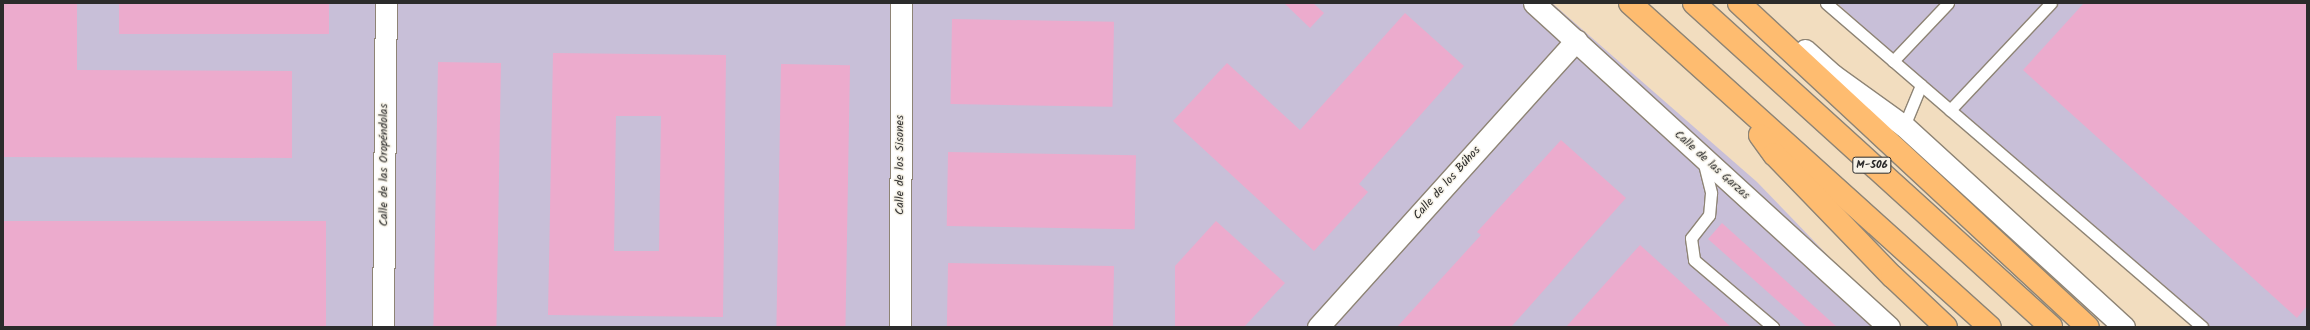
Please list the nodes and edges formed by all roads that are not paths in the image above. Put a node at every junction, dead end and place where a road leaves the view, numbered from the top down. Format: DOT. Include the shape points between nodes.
graph roads {
  1 [pos="386,3"];
  2 [pos="901,3"];
  3 [pos="1534,3"];
  4 [pos="1630,3"];
  5 [pos="1694,3"];
  6 [pos="1739,3"];
  7 [pos="1750,3"];
  8 [pos="1826,3"];
  9 [pos="1948,3"];
  10 [pos="2051,3"];
  11 [pos="1576,40"];
  12 [pos="1893,61"];
  13 [pos="1921,85"];
  14 [pos="1728,92"];
  15 [pos="1950,110"];
  16 [pos="1904,126"];
  17 [pos="1702,156"];
  18 [pos="383,327"];
  19 [pos="900,327"];
  20 [pos="1318,327"];
  21 [pos="1772,327"];
  22 [pos="1889,327"];
  23 [pos="1946,327"];
  24 [pos="1990,327"];
  25 [pos="2051,327"];
  26 [pos="2088,327"];
  27 [pos="2124,327"];
  28 [pos="2202,327"];
  1 -- 18 [label="street, Calle de las Oropéndolas"];
  2 -- 19 [label="street, Calle de los Sisones"];
  3 -- 11 [label="street, Calle de las Garzas"];
  4 -- 14 [label="highway"];
  5 -- 25 [label="highway, M-506"];
  6 -- 26 [label="highway"];
  7 -- 16 [label="street" via="1833,75"];
  8 -- 12 [label="lane"];
  9 -- 12 [label="lane"];
  10 -- 15 [label="lane"];
  11 -- 17 [label="street, Calle de las Garzas"];
  11 -- 20 [label="street, Calle de los Búhos"];
  12 -- 13 [label="lane"];
  13 -- 15 [label="lane"];
  13 -- 16 [label="lane"];
  14 -- 23 [label="highway" via="1774,154 1892,276"];
  14 -- 24 [label="highway"];
  15 -- 28 [label="lane"];
  16 -- 27 [label="street"];
  17 -- 21 [label="lane" via="1711,193 1709,216 1691,238 1694,260"];
  17 -- 22 [label="street, Calle de las Garzas"];
}
